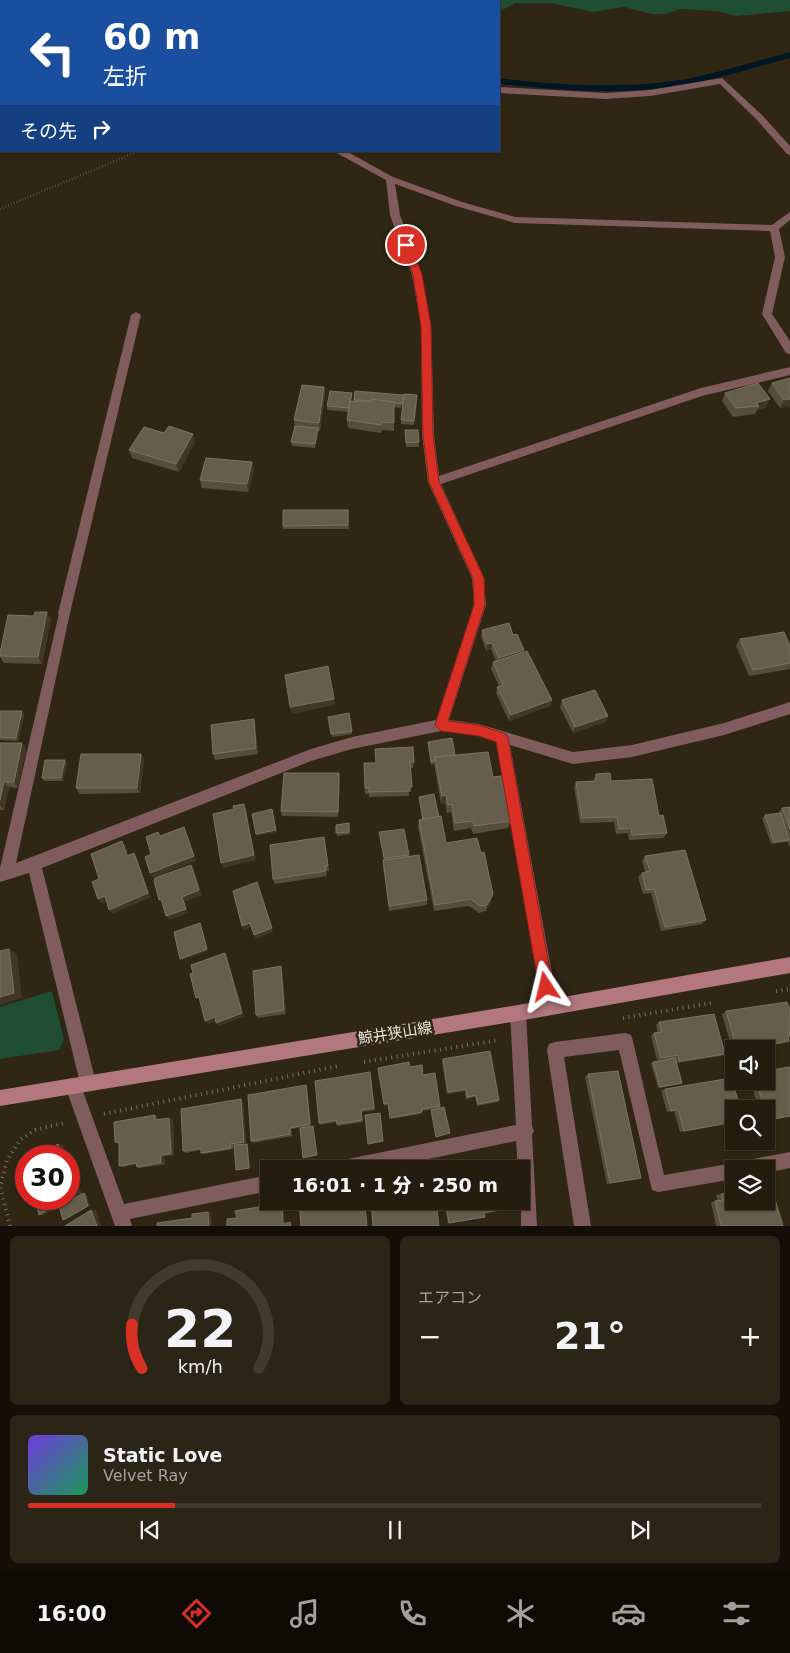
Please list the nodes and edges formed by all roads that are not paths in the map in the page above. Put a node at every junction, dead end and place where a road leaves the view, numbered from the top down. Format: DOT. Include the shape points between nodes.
graph roads {
  1 [pos="500,90"];
  2 [pos="339,152"];
  3 [pos="790,152"];
  4 [pos="390,179"];
  5 [pos="790,214"];
  6 [pos="774,228"];
  7 [pos="136,315"];
  8 [pos="790,350"];
  9 [pos="790,371"];
  10 [pos="434,482"];
  11 [pos="64,613"];
  12 [pos="790,708"];
  13 [pos="441,725"];
  14 [pos="502,738"];
  15 [pos="34,864"];
  16 [pos="4,874"];
  17 [pos="790,965"];
  18 [pos="550,1006"];
  19 [pos="518,1012"];
  20 [pos="81,1085"];
  21 [pos="0,1098"];
  22 [pos="526,1131"];
  23 [pos="383,1160"];
  24 [pos="790,1160"];
  25 [pos="775,1163"];
  26 [pos="725,1172"];
  27 [pos="260,1185"];
  28 [pos="122,1219"];
  29 [pos="530,1226"];
  30 [pos="583,1226"];
  1 -- 3 [label="street" via="606,96 650,93 722,81"];
  2 -- 4 [label="street"];
  4 -- 6 [label="street" via="515,220"];
  4 -- 10 [label="street" via="395,215 417,275 426,326 428,435"];
  5 -- 6 [label="street"];
  6 -- 8 [label="street" via="780,257 767,314"];
  7 -- 11 [label="lane"];
  9 -- 10 [label="street" via="701,392"];
  10 -- 13 [label="street" via="478,578 480,605"];
  11 -- 16 [label="street"];
  12 -- 14 [label="street" via="724,729 632,751 573,758"];
  13 -- 14 [label="street" via="479,730"];
  13 -- 15 [label="street" via="311,755"];
  14 -- 18 [label="street"];
  15 -- 16 [label="street"];
  15 -- 20 [label="street"];
  17 -- 18 [label="main road, 鯨井狭山線"];
  18 -- 19 [label="main road, 鯨井狭山線"];
  19 -- 20 [label="main road, 鯨井狭山線"];
  19 -- 22 [label="street"];
  20 -- 21 [label="main road, 鯨井狭山線"];
  20 -- 28 [label="street" via="84,1118"];
  22 -- 23 [label="street"];
  22 -- 29 [label="street"];
  24 -- 25 [label="street"];
  26 -- 30 [label="street" via="658,1184 625,1041 555,1050"];
  27 -- 28 [label="street"];
}
